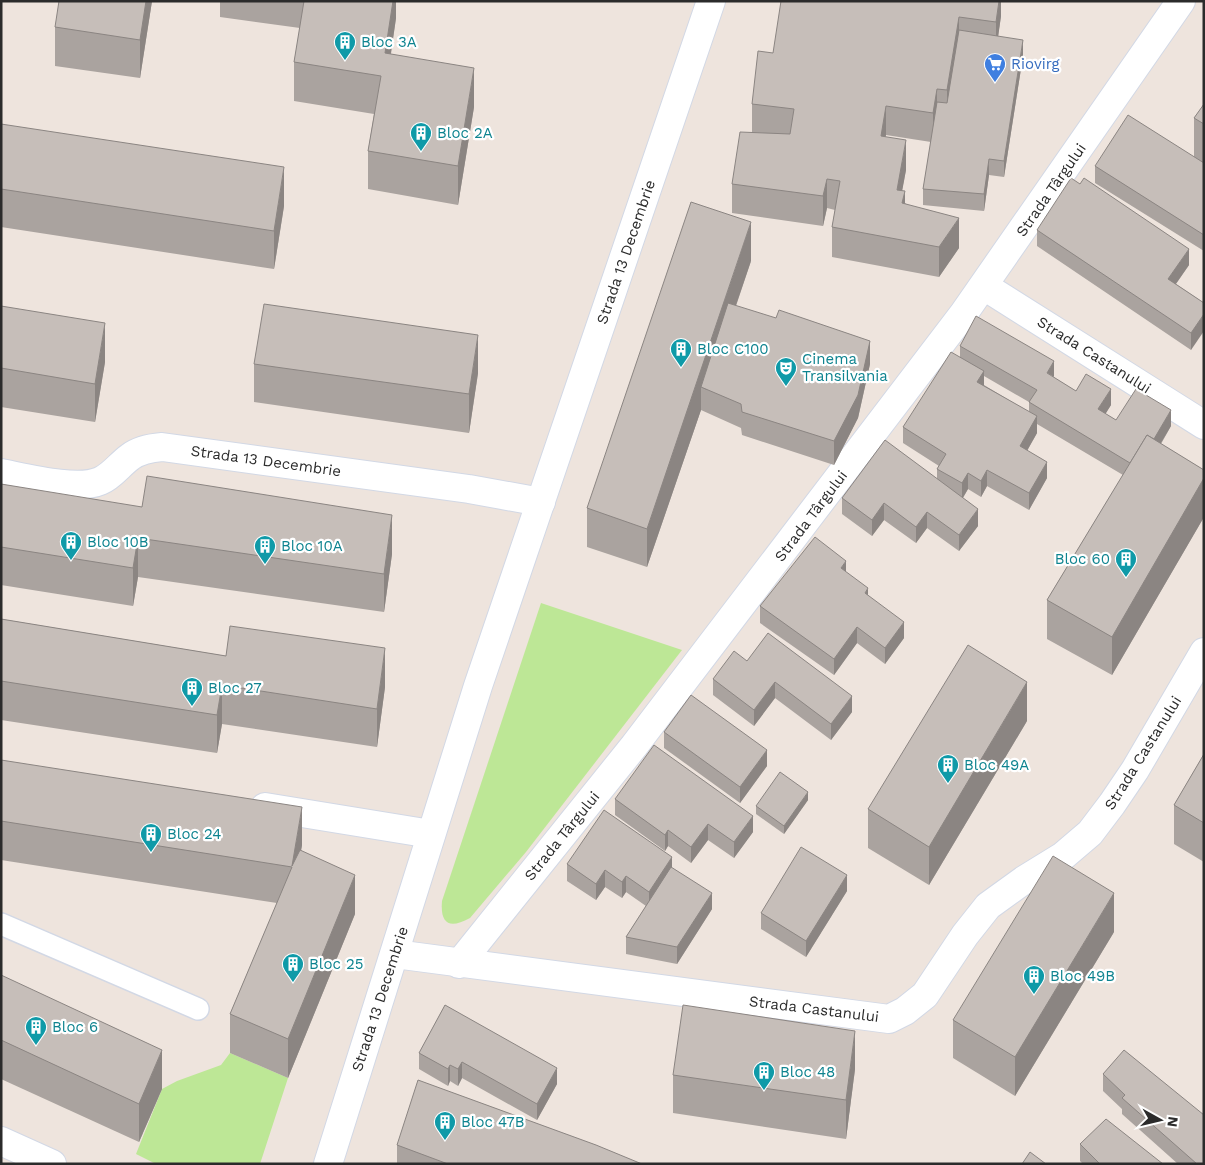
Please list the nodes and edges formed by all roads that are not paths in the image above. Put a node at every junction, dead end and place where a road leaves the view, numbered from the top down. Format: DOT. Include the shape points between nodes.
graph roads {
  1 [pos="711,1"];
  2 [pos="1181,1"];
  3 [pos="984,286"];
  4 [pos="1204,425"];
  5 [pos="1,473"];
  6 [pos="541,502"];
  7 [pos="1204,652"];
  8 [pos="237,803"];
  9 [pos="431,834"];
  10 [pos="1,924"];
  11 [pos="395,954"];
  12 [pos="459,964"];
  13 [pos="198,1009"];
  14 [pos="1,1141"];
  15 [pos="52,1164"];
  16 [pos="328,1164"];
  1 -- 6 [label="street, Strada 13 Decembrie"];
  2 -- 3 [label="street, Strada Târgului"];
  3 -- 4 [label="street, Strada Castanului"];
  3 -- 12 [label="street, Strada Târgului" via="634,746"];
  5 -- 6 [label="street, Strada 13 Decembrie" via="86,485 108,477 141,451 162,447"];
  6 -- 9 [label="street, Strada 13 Decembrie"];
  7 -- 12 [label="street, Strada Castanului" via="1136,770 1090,833 1063,856 988,906 925,995 889,1019"];
  8 -- 9 [label="street"];
  9 -- 11 [label="street, Strada 13 Decembrie"];
  10 -- 13 [label="lane"];
  11 -- 12 [label="street"];
  11 -- 16 [label="street, Strada 13 Decembrie"];
  14 -- 15 [label="street"];
}
